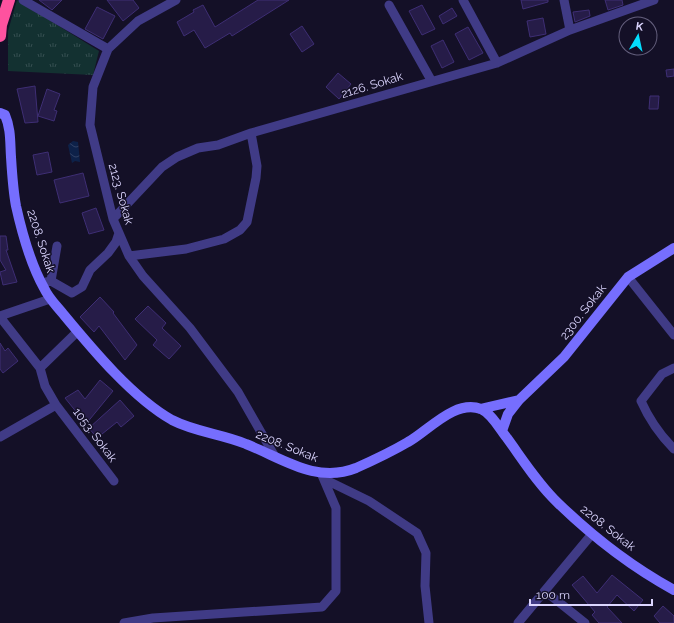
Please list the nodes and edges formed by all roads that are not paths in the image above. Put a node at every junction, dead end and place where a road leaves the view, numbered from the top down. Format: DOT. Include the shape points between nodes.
graph roads {
  1 [pos="9,0"];
  2 [pos="23,0"];
  3 [pos="176,0"];
  4 [pos="463,0"];
  5 [pos="564,0"];
  6 [pos="654,0"];
  7 [pos="390,2"];
  8 [pos="570,30"];
  9 [pos="0,36"];
  10 [pos="108,49"];
  11 [pos="497,63"];
  12 [pos="431,80"];
  13 [pos="0,113"];
  14 [pos="251,133"];
  15 [pos="114,219"];
  16 [pos="120,233"];
  17 [pos="57,246"];
  18 [pos="674,248"];
  19 [pos="129,256"];
  20 [pos="628,276"];
  21 [pos="51,281"];
  22 [pos="41,282"];
  23 [pos="50,298"];
  24 [pos="0,317"];
  25 [pos="77,332"];
  26 [pos="674,335"];
  27 [pos="40,368"];
  28 [pos="674,368"];
  29 [pos="519,400"];
  30 [pos="56,405"];
  31 [pos="499,406"];
  32 [pos="480,409"];
  33 [pos="508,414"];
  34 [pos="494,420"];
  35 [pos="502,432"];
  36 [pos="0,437"];
  37 [pos="674,449"];
  38 [pos="274,456"];
  39 [pos="321,473"];
  40 [pos="114,481"];
  41 [pos="592,534"];
  42 [pos="674,590"];
  43 [pos="545,592"];
  44 [pos="124,623"];
  45 [pos="429,623"];
  46 [pos="518,623"];
  47 [pos="585,623"];
  1 -- 9 [label="highway"];
  2 -- 10 [label="street"];
  3 -- 10 [label="street, 2123. Sokak" via="138,21"];
  4 -- 11 [label="street"];
  5 -- 8 [label="street"];
  6 -- 8 [label="street, 2126. Sokak"];
  7 -- 12 [label="street"];
  8 -- 11 [label="street, 2126. Sokak"];
  10 -- 15 [label="street, 2123. Sokak" via="93,87 90,125"];
  11 -- 12 [label="street, 2126. Sokak"];
  12 -- 14 [label="street, 2126. Sokak"];
  13 -- 22 [label="street, 2208. Sokak" via="4,115 10,127 16,206 29,253"];
  14 -- 15 [label="street, 2126. Sokak" via="218,145 198,148 177,157 162,167"];
  14 -- 19 [label="street" via="257,166 256,178 247,222 240,230 224,238 186,249"];
  15 -- 16 [label="street, 2123. Sokak"];
  16 -- 19 [label="street, 2123. Sokak"];
  16 -- 21 [label="street" via="108,253 90,270 82,287 72,293"];
  17 -- 21 [label="street"];
  18 -- 20 [label="street, 2300. Sokak"];
  19 -- 38 [label="street, 2123. Sokak" via="143,276 190,328 238,392"];
  20 -- 26 [label="street"];
  20 -- 29 [label="street, 2300. Sokak" via="564,357"];
  21 -- 22 [label="street"];
  22 -- 23 [label="street, 2208. Sokak"];
  23 -- 24 [label="street"];
  23 -- 25 [label="street, 2208. Sokak"];
  24 -- 27 [label="street"];
  25 -- 27 [label="street"];
  25 -- 38 [label="street, 2208. Sokak" via="144,400 167,417"];
  27 -- 30 [label="street, 1053. Sokak" via="45,386"];
  28 -- 37 [label="street" via="662,374 641,400 664,440"];
  29 -- 31 [label="street"];
  29 -- 33 [label="street, 2300. Sokak"];
  30 -- 36 [label="street, 1053. Sokak"];
  30 -- 40 [label="street, 1053. Sokak"];
  31 -- 32 [label="street"];
  31 -- 34 [label="street"];
  32 -- 34 [label="street, 2208. Sokak"];
  32 -- 39 [label="street, 2208. Sokak" via="464,408 446,414 412,440 346,472"];
  33 -- 34 [label="street"];
  33 -- 35 [label="street"];
  34 -- 35 [label="street, 2208. Sokak"];
  35 -- 41 [label="street, 2208. Sokak" via="542,486"];
  38 -- 39 [label="street, 2208. Sokak" via="301,469"];
  39 -- 44 [label="street" via="336,508 336,591 322,607 152,618"];
  39 -- 45 [label="street" via="328,481 369,501 417,533 426,553 425,586"];
  41 -- 42 [label="street, 2208. Sokak" via="651,577"];
  41 -- 43 [label="street"];
  43 -- 46 [label="street"];
  43 -- 47 [label="street"];
}
